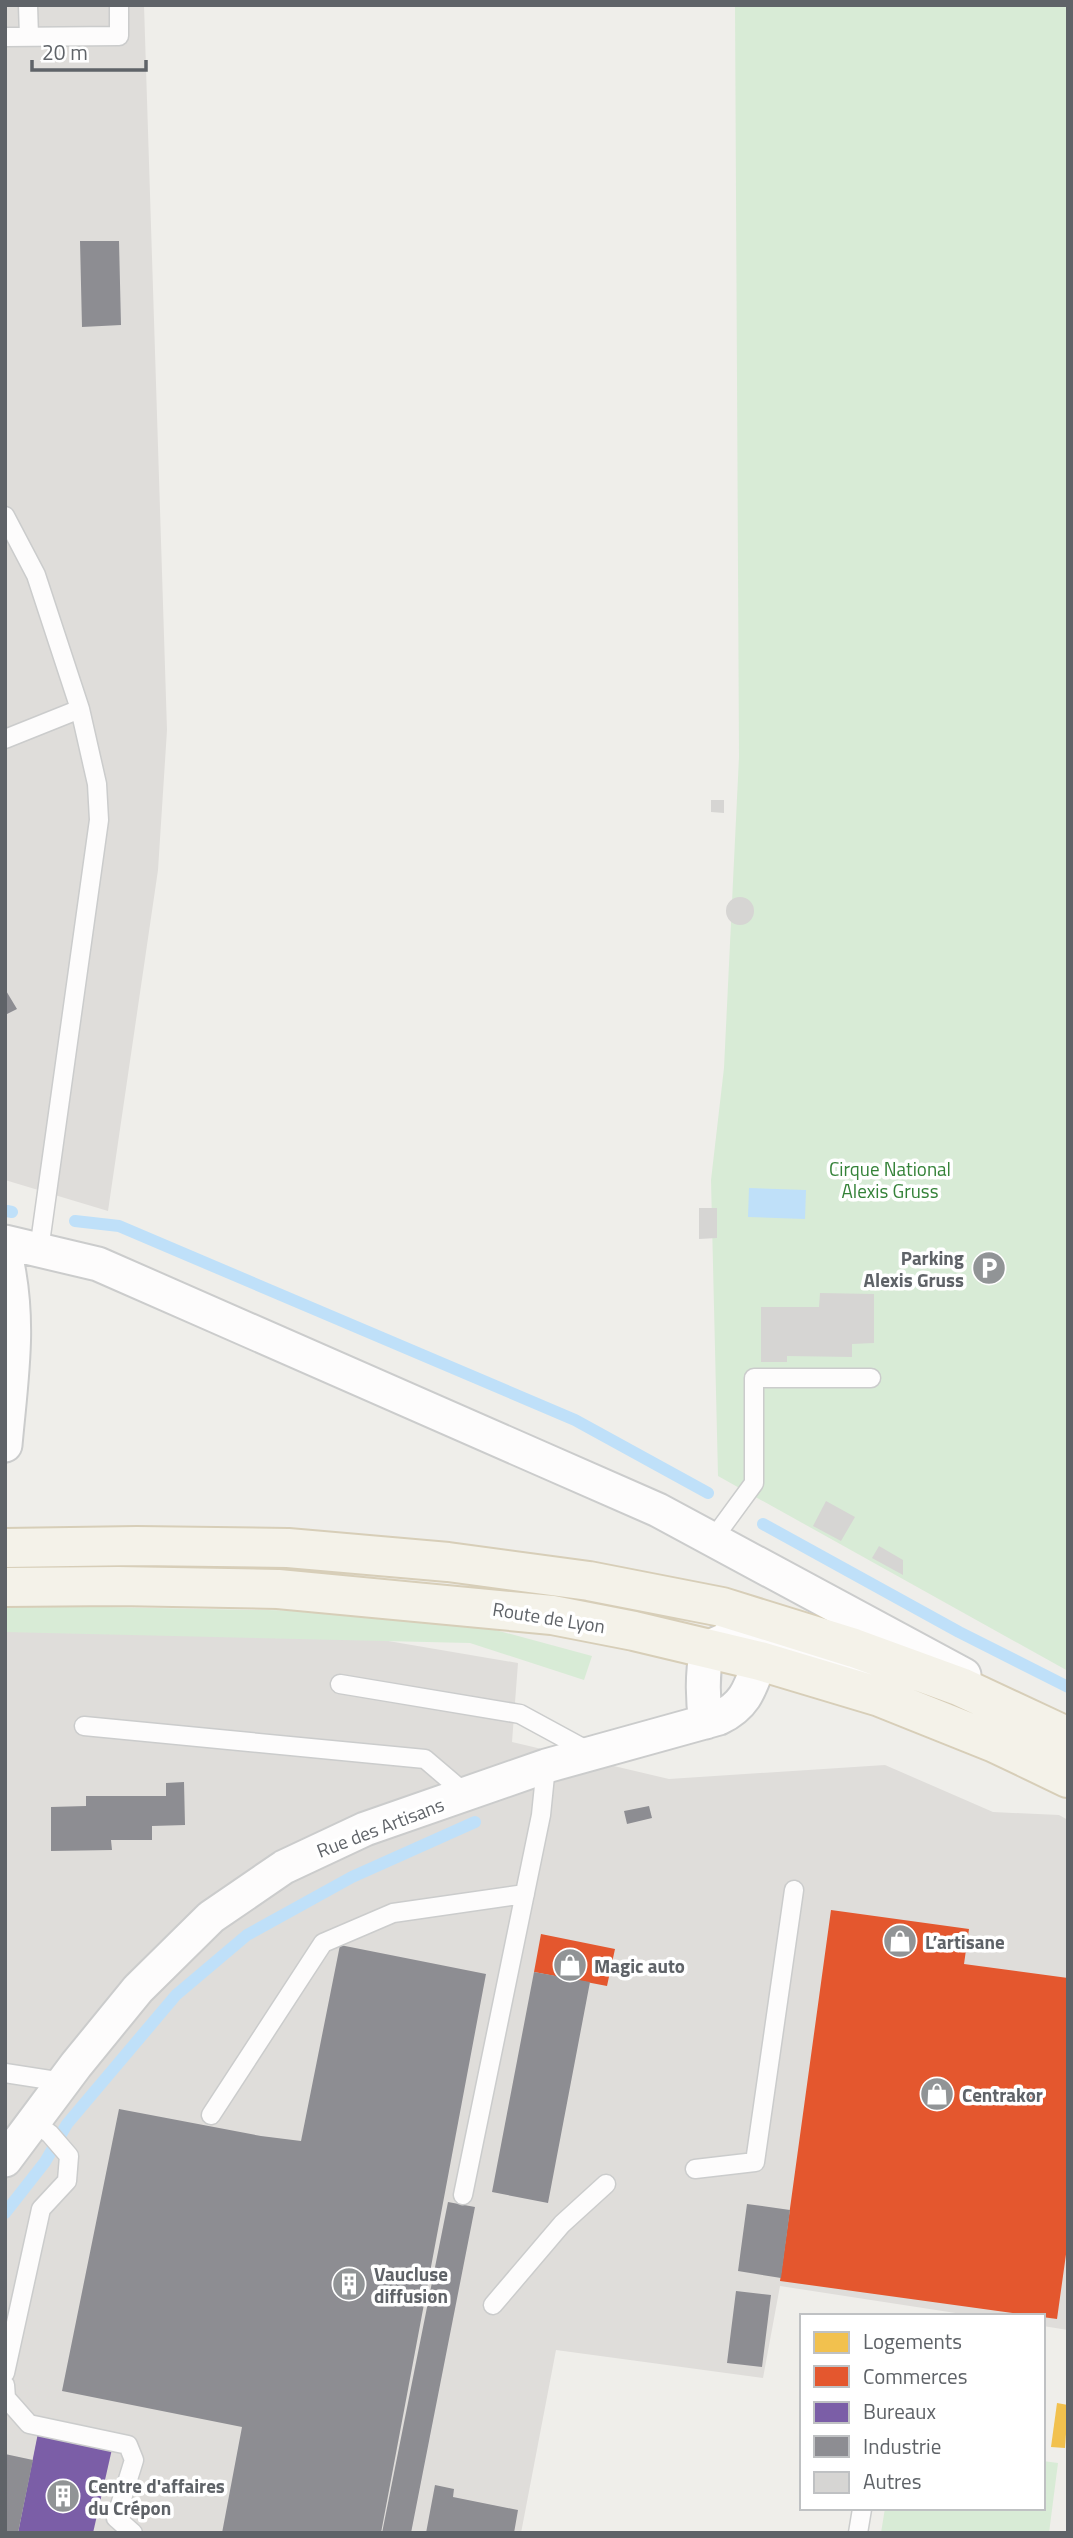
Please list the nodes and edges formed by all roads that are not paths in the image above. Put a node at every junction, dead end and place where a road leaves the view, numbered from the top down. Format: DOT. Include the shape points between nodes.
graph roads {
  1 [pos="28,5"];
  2 [pos="119,5"];
  3 [pos="5,37"];
  4 [pos="29,37"];
  5 [pos="5,516"];
  6 [pos="80,709"];
  7 [pos="5,739"];
  8 [pos="5,1242"];
  9 [pos="39,1250"];
  10 [pos="5,1254"];
  11 [pos="871,1378"];
  12 [pos="5,1445"];
  13 [pos="713,1539"];
  14 [pos="5,1548"];
  15 [pos="5,1587"];
  16 [pos="722,1607"];
  17 [pos="707,1648"];
  18 [pos="754,1649"];
  19 [pos="340,1684"];
  20 [pos="961,1688"];
  21 [pos="706,1722"];
  22 [pos="84,1726"];
  23 [pos="1068,1736"];
  24 [pos="592,1754"];
  25 [pos="546,1766"];
  26 [pos="1068,1778"];
  27 [pos="466,1794"];
  28 [pos="794,1890"];
  29 [pos="525,1894"];
  30 [pos="5,2073"];
  31 [pos="63,2082"];
  32 [pos="211,2115"];
  33 [pos="34,2122"];
  34 [pos="5,2160"];
  35 [pos="695,2169"];
  36 [pos="606,2184"];
  37 [pos="463,2195"];
  38 [pos="493,2305"];
  39 [pos="5,2373"];
  40 [pos="5,2385"];
  41 [pos="862,2510"];
  42 [pos="133,2533"];
  43 [pos="858,2533"];
  1 -- 4 [label="lane"];
  2 -- 4 [label="lane" via="119,36"];
  3 -- 4 [label="lane"];
  5 -- 6 [label="lane" via="36,575"];
  6 -- 7 [label="lane"];
  6 -- 9 [label="lane" via="97,784 99,820"];
  8 -- 9 [label="street"];
  9 -- 13 [label="street" via="98,1264 658,1510"];
  10 -- 12 [label="street" via="13,1286 15,1328"];
  11 -- 13 [label="lane" via="754,1378 754,1483"];
  13 -- 23 [label="street" via="957,1670"];
  14 -- 16 [label="main road, Route de Lyon" via="288,1548 448,1562 589,1581"];
  15 -- 17 [label="main road, Route de Lyon" via="278,1589 433,1602 552,1615"];
  16 -- 18 [label="street"];
  16 -- 20 [label="main road, Route de Lyon" via="854,1648"];
  17 -- 18 [label="main road, Route de Lyon"];
  17 -- 21 [label="street" via="702,1672"];
  18 -- 20 [label="street"];
  18 -- 21 [label="street, Rue des Artisans" via="746,1698 732,1712"];
  18 -- 26 [label="main road, Route de Lyon" via="995,1743"];
  19 -- 24 [label="lane" via="520,1714"];
  20 -- 23 [label="main road, Route de Lyon"];
  21 -- 24 [label="street, Rue des Artisans"];
  22 -- 27 [label="lane" via="425,1759"];
  24 -- 25 [label="street, Rue des Artisans"];
  25 -- 27 [label="street, Rue des Artisans"];
  25 -- 29 [label="lane"];
  27 -- 31 [label="street, Rue des Artisans" via="365,1829 284,1867 211,1917 138,1989"];
  28 -- 35 [label="lane" via="755,2162"];
  29 -- 32 [label="lane" via="393,1913 323,1943"];
  29 -- 37 [label="lane"];
  30 -- 31 [label="lane"];
  31 -- 33 [label="street, Rue des Artisans"];
  33 -- 34 [label="street, Rue des Artisans"];
  33 -- 39 [label="lane" via="69,2156 67,2181 41,2209"];
  36 -- 38 [label="lane" via="562,2224"];
  40 -- 42 [label="lane" via="6,2398 29,2424 128,2445 134,2460 116,2518"];
  41 -- 43 [label="lane"];
}
